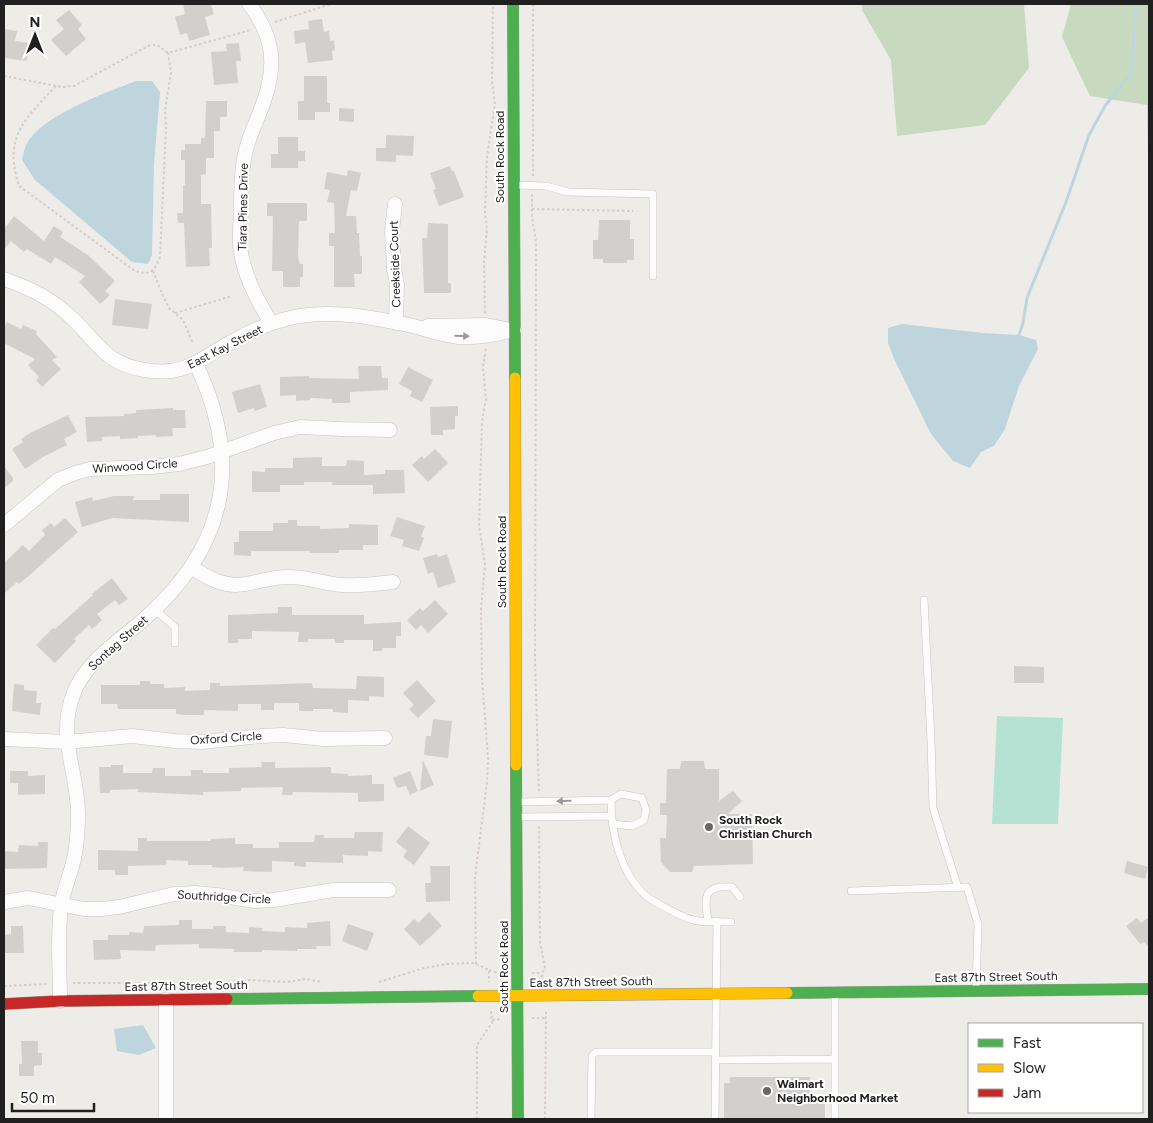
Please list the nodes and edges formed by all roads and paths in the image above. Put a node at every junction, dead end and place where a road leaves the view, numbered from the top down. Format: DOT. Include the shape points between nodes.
graph roads {
  1 [pos="249,4"];
  2 [pos="331,4"];
  3 [pos="492,4"];
  4 [pos="512,4"];
  5 [pos="533,4"];
  6 [pos="275,22"];
  7 [pos="254,29"];
  8 [pos="168,52"];
  9 [pos="4,76"];
  10 [pos="56,86"];
  11 [pos="514,185"];
  12 [pos="532,186"];
  13 [pos="394,204"];
  14 [pos="532,209"];
  15 [pos="633,211"];
  16 [pos="153,271"];
  17 [pos="653,276"];
  18 [pos="4,279"];
  19 [pos="232,296"];
  20 [pos="175,313"];
  21 [pos="485,314"];
  22 [pos="271,323"];
  23 [pos="396,323"];
  24 [pos="514,330"];
  25 [pos="193,344"];
  26 [pos="486,344"];
  27 [pos="196,364"];
  28 [pos="390,430"];
  29 [pos="222,452"];
  30 [pos="4,525"];
  31 [pos="192,567"];
  32 [pos="393,582"];
  33 [pos="924,600"];
  34 [pos="154,610"];
  35 [pos="175,643"];
  36 [pos="386,738"];
  37 [pos="4,739"];
  38 [pos="67,742"];
  39 [pos="611,800"];
  40 [pos="518,802"];
  41 [pos="539,802"];
  42 [pos="518,816"];
  43 [pos="539,816"];
  44 [pos="611,816"];
  45 [pos="612,824"];
  46 [pos="958,888"];
  47 [pos="389,890"];
  48 [pos="851,891"];
  49 [pos="740,897"];
  50 [pos="4,902"];
  51 [pos="61,905"];
  52 [pos="708,921"];
  53 [pos="717,921"];
  54 [pos="731,922"];
  55 [pos="476,964"];
  56 [pos="489,970"];
  57 [pos="497,973"];
  58 [pos="542,973"];
  59 [pos="489,979"];
  60 [pos="322,982"];
  61 [pos="376,983"];
  62 [pos="60,984"];
  63 [pos="4,986"];
  64 [pos="1149,990"];
  65 [pos="976,991"];
  66 [pos="835,993"];
  67 [pos="715,995"];
  68 [pos="518,997"];
  69 [pos="166,1000"];
  70 [pos="60,1001"];
  71 [pos="4,1004"];
  72 [pos="546,1005"];
  73 [pos="491,1010"];
  74 [pos="715,1056"];
  75 [pos="835,1059"];
  76 [pos="166,1119"];
  77 [pos="477,1119"];
  78 [pos="518,1119"];
  79 [pos="545,1119"];
  80 [pos="591,1119"];
  81 [pos="714,1119"];
  82 [pos="835,1119"];
  1 -- 22 [label="street, Tiara Pines Drive" via="264,25 272,48 265,100 244,156 240,247 251,286"];
  2 -- 6 [label="path"];
  3 -- 21 [label="path" via="495,104 487,157"];
  4 -- 11 [label="street, South Rock Road"];
  5 -- 12 [label="path"];
  7 -- 8 [label="path"];
  8 -- 10 [label="path" via="156,44 150,45 74,86"];
  8 -- 16 [label="path" via="171,73 165,110 160,257"];
  9 -- 10 [label="path"];
  10 -- 16 [label="path" via="25,120 18,133 14,162 19,186 135,270 142,273"];
  11 -- 12 [label="lane"];
  11 -- 24 [label="street, South Rock Road"];
  12 -- 14 [label="path"];
  12 -- 17 [label="lane" via="568,192 653,194"];
  13 -- 23 [label="street, Creekside Court"];
  14 -- 15 [label="path"];
  14 -- 41 [label="path" via="536,242"];
  16 -- 20 [label="path" via="169,308"];
  18 -- 27 [label="street, East Kay Street" via="44,296 75,321 100,350 128,366 158,372"];
  19 -- 20 [label="path"];
  20 -- 25 [label="path" via="183,320"];
  22 -- 23 [label="street, East Kay Street" via="294,317 339,313"];
  22 -- 27 [label="street, East Kay Street" via="249,332"];
  23 -- 24 [label="street, East Kay Street" via="414,327 486,325"];
  24 -- 40 [label="street, South Rock Road"];
  26 -- 55 [label="path" via="479,525 485,564 481,609 482,678 488,758 475,877"];
  27 -- 29 [label="street, Sontag Street" via="214,409"];
  28 -- 29 [label="street, Winwood Circle" via="300,427"];
  29 -- 30 [label="street, Winwood Circle" via="179,464 75,473 58,480"];
  29 -- 31 [label="street, Sontag Street" via="220,497 204,545"];
  31 -- 32 [label="street" via="207,578 231,585 285,576 343,585"];
  31 -- 34 [label="street, Sontag Street"];
  33 -- 46 [label="lane" via="933,808"];
  34 -- 35 [label="lane" via="175,627"];
  34 -- 38 [label="street, Sontag Street" via="92,664 82,678 68,710"];
  36 -- 38 [label="street, Oxford Circle" via="324,739 283,735 202,742 132,736"];
  37 -- 38 [label="street, Oxford Circle"];
  38 -- 51 [label="street, Sontag Street" via="78,812 74,860"];
  39 -- 41 [label="lane, one-way"];
  39 -- 44 [label="lane"];
  39 -- 45 [label="lane" via="622,794 642,798 646,810 644,820 632,826"];
  40 -- 41 [label="lane"];
  40 -- 42 [label="street, South Rock Road"];
  42 -- 43 [label="lane"];
  42 -- 68 [label="street, South Rock Road"];
  43 -- 44 [label="lane"];
  43 -- 58 [label="path" via="540,942 545,968"];
  44 -- 45 [label="lane"];
  45 -- 52 [label="lane" via="622,860 645,895 683,916"];
  46 -- 48 [label="lane"];
  46 -- 65 [label="lane" via="968,887 978,924"];
  47 -- 51 [label="street, Southridge Circle" via="333,890 254,901 217,895 174,894 101,909"];
  49 -- 52 [label="lane" via="732,887 717,886 709,892 705,904"];
  50 -- 51 [label="street, Southridge Circle" via="28,898"];
  51 -- 62 [label="street, Sontag Street" via="58,928"];
  52 -- 53 [label="lane"];
  53 -- 54 [label="lane"];
  53 -- 67 [label="lane"];
  55 -- 56 [label="path"];
  55 -- 61 [label="path" via="431,966"];
  56 -- 57 [label="path"];
  56 -- 59 [label="path"];
  60 -- 62 [label="path" via="306,979 286,982"];
  62 -- 63 [label="path"];
  62 -- 70 [label="street, Sontag Street"];
  64 -- 65 [label="street, East 87th Street South"];
  65 -- 66 [label="street, East 87th Street South"];
  66 -- 67 [label="street, East 87th Street South"];
  66 -- 75 [label="lane"];
  67 -- 68 [label="street, East 87th Street South"];
  67 -- 74 [label="lane"];
  68 -- 69 [label="street, East 87th Street South"];
  68 -- 78 [label="street, South Rock Road"];
  69 -- 70 [label="street, East 87th Street South"];
  69 -- 76 [label="street"];
  70 -- 71 [label="street, East 87th Street South"];
  72 -- 79 [label="path"];
  73 -- 77 [label="path" via="492,1023 477,1045"];
  74 -- 75 [label="lane"];
  74 -- 80 [label="lane" via="596,1052 592,1056"];
  74 -- 81 [label="lane"];
  75 -- 82 [label="lane"];
}
